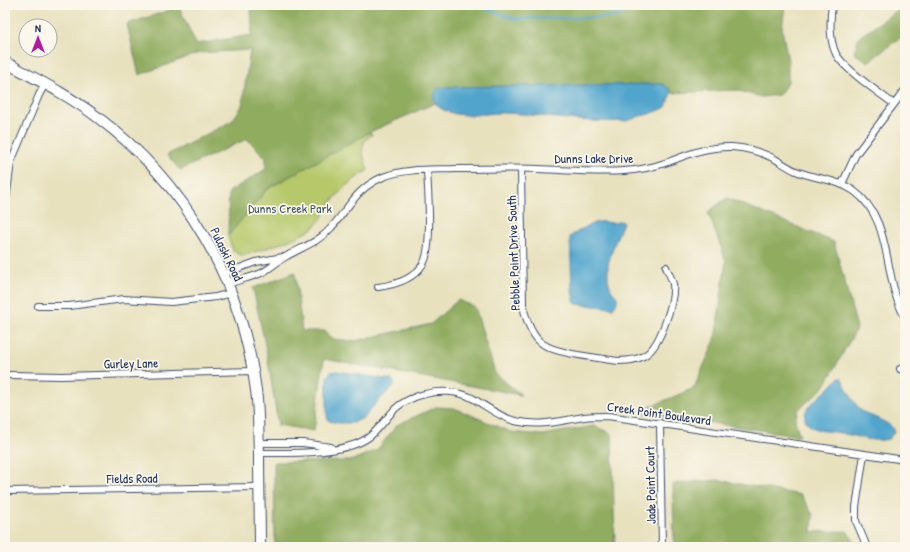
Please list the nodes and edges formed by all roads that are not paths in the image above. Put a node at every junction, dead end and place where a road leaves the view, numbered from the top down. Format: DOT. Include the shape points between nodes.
graph roads {
  1 [pos="832,5"];
  2 [pos="5,62"];
  3 [pos="45,84"];
  4 [pos="905,90"];
  5 [pos="894,104"];
  6 [pos="521,169"];
  7 [pos="428,170"];
  8 [pos="842,184"];
  9 [pos="5,207"];
  10 [pos="287,256"];
  11 [pos="666,267"];
  12 [pos="223,274"];
  13 [pos="378,287"];
  14 [pos="230,288"];
  15 [pos="38,306"];
  16 [pos="905,318"];
  17 [pos="253,371"];
  18 [pos="10,375"];
  19 [pos="660,423"];
  20 [pos="258,448"];
  21 [pos="338,448"];
  22 [pos="864,454"];
  23 [pos="905,460"];
  24 [pos="259,487"];
  25 [pos="5,492"];
  26 [pos="260,547"];
  27 [pos="662,547"];
  28 [pos="867,547"];
  1 -- 5 [label="street" via="832,42 835,53 842,63"];
  2 -- 3 [label="main road, Pulaski Road"];
  3 -- 9 [label="street" via="11,162"];
  3 -- 12 [label="main road, Pulaski Road" via="102,120 155,169 197,224"];
  4 -- 5 [label="street"];
  5 -- 8 [label="street" via="856,154"];
  6 -- 7 [label="street, Dunns Lake Drive"];
  6 -- 8 [label="street, Dunns Lake Drive" via="574,172 634,170 667,162 696,151 713,147 731,147 762,153 796,171"];
  6 -- 11 [label="street, Pebble Point Drive South" via="523,306 535,337 542,344 554,350 618,361 628,361 648,353 655,345 669,314 673,284"];
  7 -- 10 [label="street, Dunns Lake Drive" via="401,172 376,181 359,192 332,228 320,239"];
  7 -- 13 [label="street" via="428,241 423,264 414,273 395,284"];
  8 -- 16 [label="street, Dunns Lake Drive" via="853,190 874,213 882,235 894,292"];
  10 -- 12 [label="street" via="256,262"];
  10 -- 14 [label="street" via="260,274"];
  12 -- 14 [label="main road, Pulaski Road"];
  14 -- 15 [label="street" via="216,297 171,302 124,299 69,306"];
  14 -- 17 [label="main road, Pulaski Road" via="244,328"];
  17 -- 18 [label="street, Gurley Lane"];
  17 -- 20 [label="main road, Pulaski Road"];
  19 -- 21 [label="street, Creek Point Boulevard" via="608,416 544,424 514,420 492,411 471,398 456,393 438,392 410,399 396,407 366,439"];
  19 -- 22 [label="street, Creek Point Boulevard"];
  19 -- 27 [label="street, Jade Point Court"];
  20 -- 21 [label="street, Creek Point Boulevard" via="303,443"];
  20 -- 21 [label="street, Creek Point Boulevard" via="304,453"];
  20 -- 24 [label="main road, Pulaski Road"];
  22 -- 23 [label="street, Creek Point Boulevard"];
  22 -- 28 [label="street" via="856,521"];
  24 -- 25 [label="street, Fields Road"];
  24 -- 26 [label="main road, Pulaski Road"];
}
